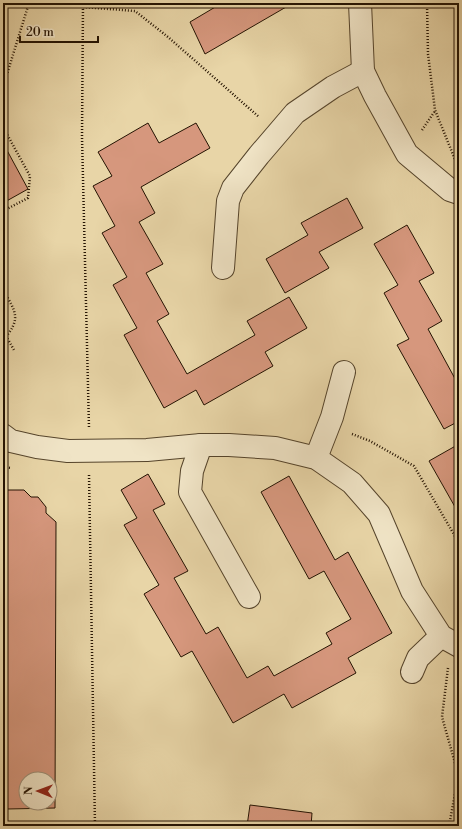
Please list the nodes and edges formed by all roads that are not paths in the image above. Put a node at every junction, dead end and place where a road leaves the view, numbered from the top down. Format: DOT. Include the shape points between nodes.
graph roads {
  1 [pos="360,3"];
  2 [pos="363,71"];
  3 [pos="459,193"];
  4 [pos="223,268"];
  5 [pos="344,372"];
  6 [pos="3,435"];
  7 [pos="201,445"];
  8 [pos="316,458"];
  9 [pos="250,598"];
  10 [pos="452,642"];
  11 [pos="412,672"];
  1 -- 2 [label="street"];
  2 -- 3 [label="street" via="407,154 450,190"];
  2 -- 4 [label="street" via="333,87 295,113 219,202"];
  5 -- 8 [label="street" via="329,426"];
  6 -- 7 [label="street" via="11,441 37,447 89,452"];
  7 -- 8 [label="street" via="275,448"];
  7 -- 9 [label="street" via="192,471 190,492"];
  8 -- 10 [label="street" via="352,483 379,514 412,591"];
  10 -- 11 [label="street" via="418,658"];
}
